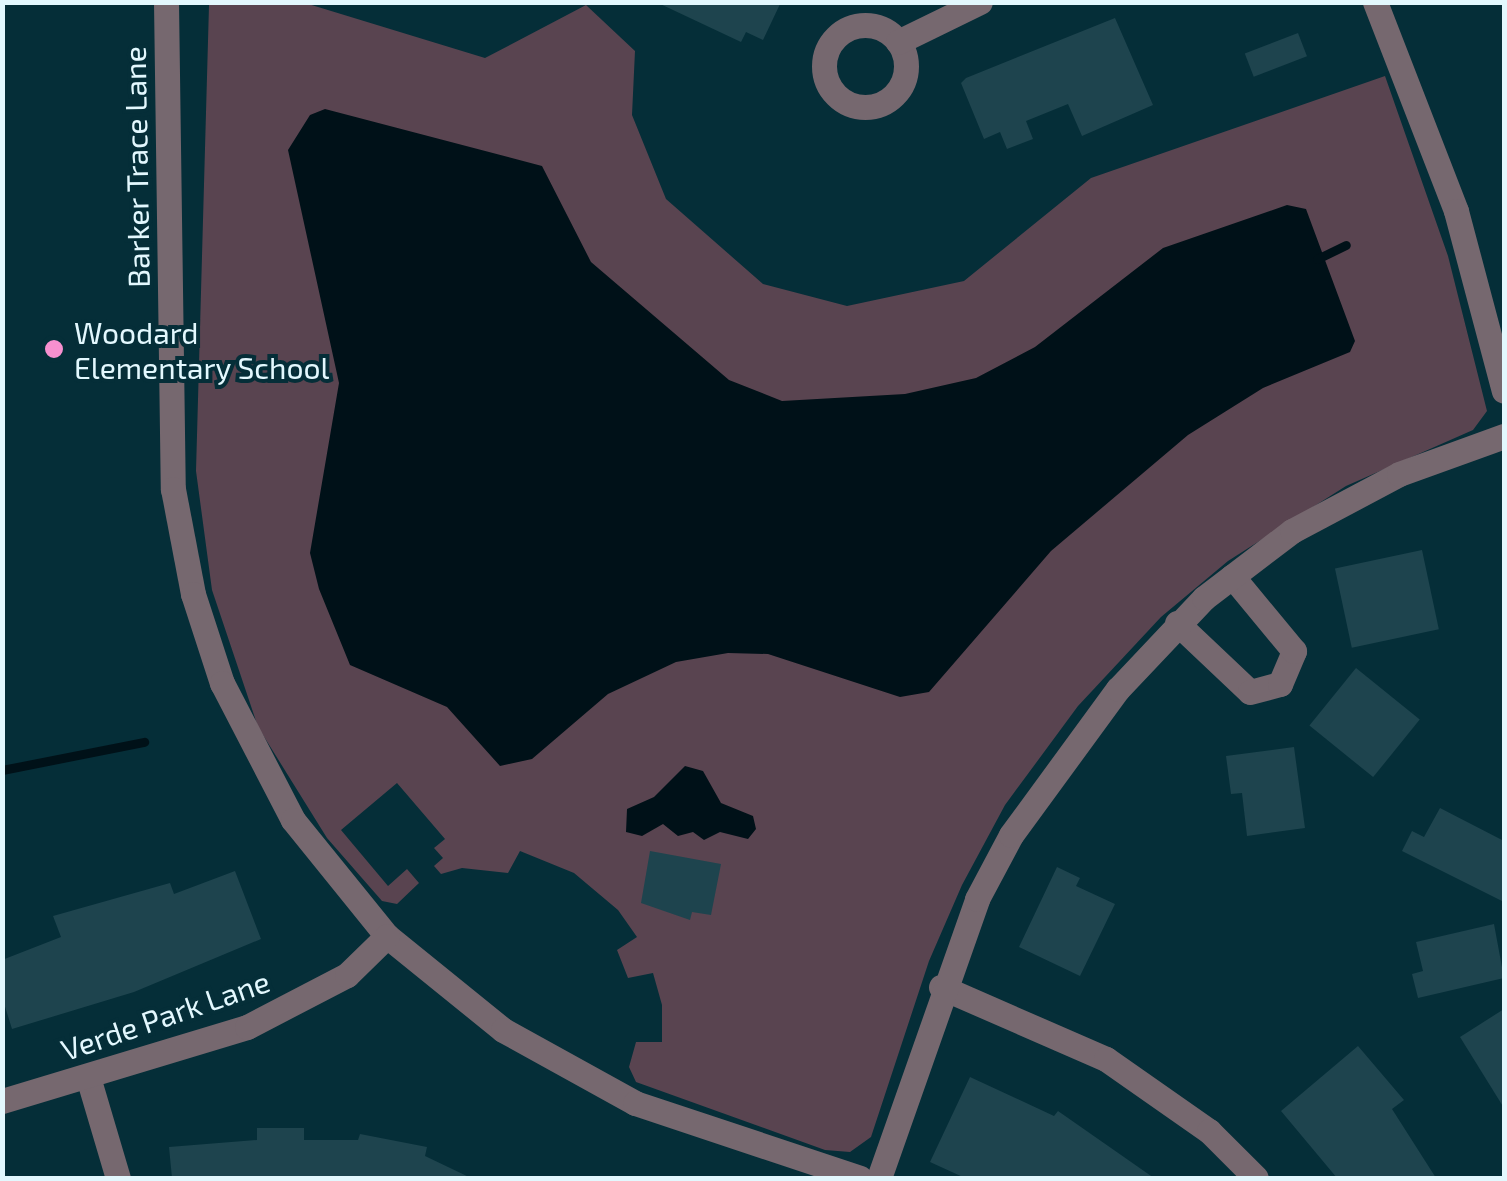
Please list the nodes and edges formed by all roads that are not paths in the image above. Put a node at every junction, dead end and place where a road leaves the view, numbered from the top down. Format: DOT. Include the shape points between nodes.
graph roads {
  1 [pos="166,2"];
  2 [pos="980,2"];
  3 [pos="1375,2"];
  4 [pos="898,42"];
  5 [pos="1504,391"];
  6 [pos="1504,436"];
  7 [pos="1232,576"];
  8 [pos="1177,623"];
  9 [pos="387,936"];
  10 [pos="942,987"];
  11 [pos="88,1077"];
  12 [pos="2,1101"];
  13 [pos="118,1178"];
  14 [pos="860,1178"];
  15 [pos="879,1178"];
  16 [pos="1256,1178"];
  1 -- 9 [label="street, Barker Trace Lane" via="172,174 168,398 173,489 192,594 222,683 293,820"];
  2 -- 4 [label="street"];
  3 -- 5 [label="street" via="1456,212"];
  6 -- 7 [label="street" via="1339,504"];
  7 -- 8 [label="street"];
  7 -- 8 [label="street" via="1294,651 1280,684 1250,692 1233,683"];
  8 -- 10 [label="street" via="1062,759 1011,835"];
  9 -- 11 [label="street, Verde Park Lane" via="346,975 298,1004"];
  9 -- 14 [label="street, Barker Trace Lane" via="503,1030 600,1087 694,1126"];
  10 -- 15 [label="street"];
  10 -- 16 [label="street" via="1106,1058 1208,1131"];
  11 -- 12 [label="street, Verde Park Lane"];
  11 -- 13 [label="street"];
}
